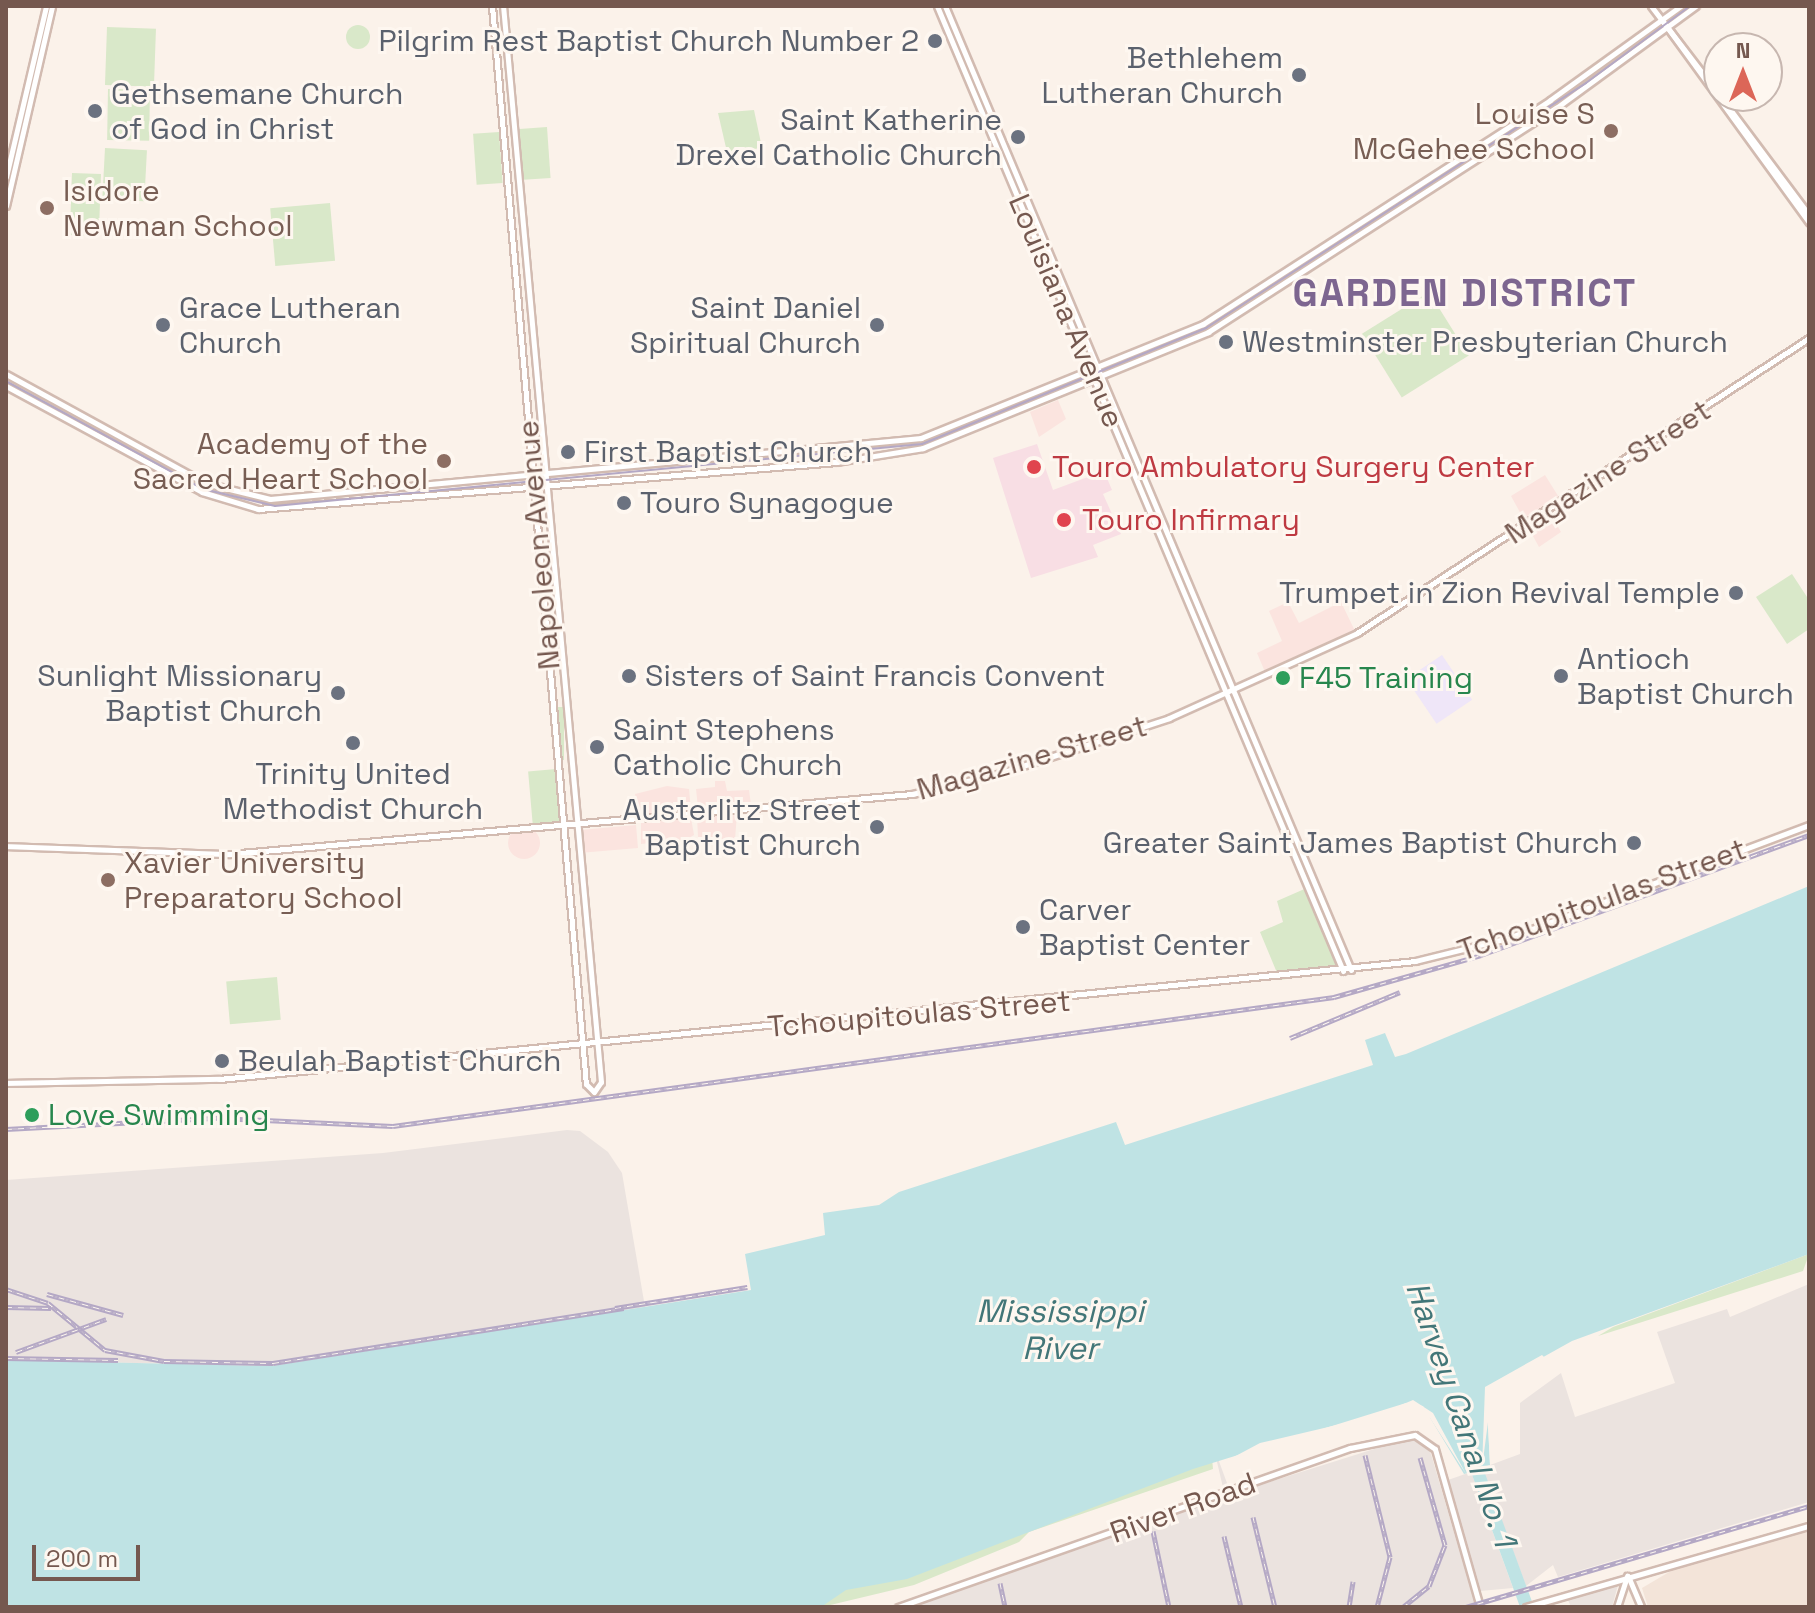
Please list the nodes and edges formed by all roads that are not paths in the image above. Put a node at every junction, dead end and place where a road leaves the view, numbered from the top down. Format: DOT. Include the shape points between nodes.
graph roads {
  1 [pos="46,6"];
  2 [pos="52,6"];
  3 [pos="492,6"];
  4 [pos="503,6"];
  5 [pos="937,6"];
  6 [pos="945,6"];
  7 [pos="1651,6"];
  8 [pos="1681,6"];
  9 [pos="1696,6"];
  10 [pos="1662,20"];
  11 [pos="1666,28"];
  12 [pos="1618,52"];
  13 [pos="1623,60"];
  14 [pos="1703,75"];
  15 [pos="1731,112"];
  16 [pos="6,177"];
  17 [pos="6,206"];
  18 [pos="1809,215"];
  19 [pos="1809,222"];
  20 [pos="1078,330"];
  21 [pos="1809,338"];
  22 [pos="1096,372"];
  23 [pos="6,374"];
  24 [pos="1103,379"];
  25 [pos="1096,382"];
  26 [pos="6,386"];
  27 [pos="1117,414"];
  28 [pos="1110,417"];
  29 [pos="587,473"];
  30 [pos="545,477"];
  31 [pos="534,478"];
  32 [pos="587,484"];
  33 [pos="546,487"];
  34 [pos="535,489"];
  35 [pos="1234,691"];
  36 [pos="1227,694"];
  37 [pos="1242,720"];
  38 [pos="576,824"];
  39 [pos="564,825"];
  40 [pos="1809,825"];
  41 [pos="6,846"];
  42 [pos="579,849"];
  43 [pos="566,850"];
  44 [pos="1351,970"];
  45 [pos="1343,971"];
  46 [pos="597,1044"];
  47 [pos="583,1045"];
  48 [pos="6,1083"];
  49 [pos="1809,1526"];
  50 [pos="1628,1576"];
  51 [pos="898,1607"];
  52 [pos="1480,1607"];
  53 [pos="1526,1607"];
  54 [pos="1617,1607"];
  55 [pos="1641,1607"];
  1 -- 16 [label="street"];
  2 -- 17 [label="street"];
  3 -- 31 [label="street, Napoleon Avenue"];
  4 -- 30 [label="street, Napoleon Avenue"];
  5 -- 20 [label="street, Louisiana Avenue"];
  6 -- 20 [label="street, Louisiana Avenue"];
  7 -- 10 [label="street"];
  8 -- 10 [label="street"];
  9 -- 11 [label="street"];
  10 -- 11 [label="street"];
  10 -- 12 [label="street"];
  11 -- 13 [label="street"];
  11 -- 14 [label="street"];
  11 -- 19 [label="street"];
  12 -- 13 [label="street"];
  12 -- 22 [label="street" via="1203,324"];
  13 -- 24 [label="street" via="1210,331"];
  15 -- 18 [label="street"];
  20 -- 22 [label="street, Louisiana Avenue"];
  21 -- 35 [label="street, Magazine Street" via="1357,633"];
  22 -- 24 [label="street, Louisiana Avenue"];
  22 -- 25 [label="street, Louisiana Avenue"];
  22 -- 29 [label="street" via="917,439"];
  23 -- 31 [label="street" via="187,473 244,496 282,499"];
  24 -- 25 [label="street"];
  24 -- 27 [label="street, Louisiana Avenue"];
  25 -- 28 [label="street, Louisiana Avenue"];
  25 -- 32 [label="street" via="902,452"];
  26 -- 34 [label="street" via="202,492 244,507 297,509"];
  27 -- 28 [label="street"];
  27 -- 35 [label="street, Louisiana Avenue"];
  28 -- 36 [label="street, Louisiana Avenue"];
  29 -- 30 [label="street"];
  29 -- 32 [label="street"];
  30 -- 31 [label="street"];
  30 -- 33 [label="street, Napoleon Avenue"];
  31 -- 34 [label="street, Napoleon Avenue"];
  32 -- 33 [label="street"];
  33 -- 34 [label="street"];
  33 -- 38 [label="street, Napoleon Avenue"];
  34 -- 39 [label="street, Napoleon Avenue"];
  35 -- 36 [label="street, Magazine Street"];
  35 -- 37 [label="street, Louisiana Avenue"];
  36 -- 37 [label="street, Louisiana Avenue"];
  36 -- 38 [label="street, Magazine Street" via="1001,773 923,792"];
  37 -- 44 [label="street, Louisiana Avenue"];
  37 -- 45 [label="street, Louisiana Avenue"];
  38 -- 39 [label="street, Magazine Street"];
  38 -- 42 [label="street, Napoleon Avenue"];
  39 -- 41 [label="street, Magazine Street" via="229,854"];
  39 -- 43 [label="street, Napoleon Avenue"];
  40 -- 44 [label="street, Tchoupitoulas Street" via="1508,938"];
  42 -- 43 [label="street"];
  42 -- 46 [label="street, Napoleon Avenue"];
  43 -- 47 [label="street, Napoleon Avenue"];
  44 -- 45 [label="street, Tchoupitoulas Street"];
  45 -- 46 [label="street, Tchoupitoulas Street"];
  46 -- 47 [label="street, Tchoupitoulas Street"];
  46 -- 47 [label="street, Napoleon Avenue" via="601,1082 594,1092 586,1084"];
  47 -- 48 [label="street, Tchoupitoulas Street" via="219,1079"];
  49 -- 50 [label="street"];
  50 -- 53 [label="street"];
  50 -- 54 [label="street"];
  50 -- 55 [label="street"];
  51 -- 52 [label="street, River Road" via="1388,1439 1415,1435 1430,1442 1445,1481"];
}
